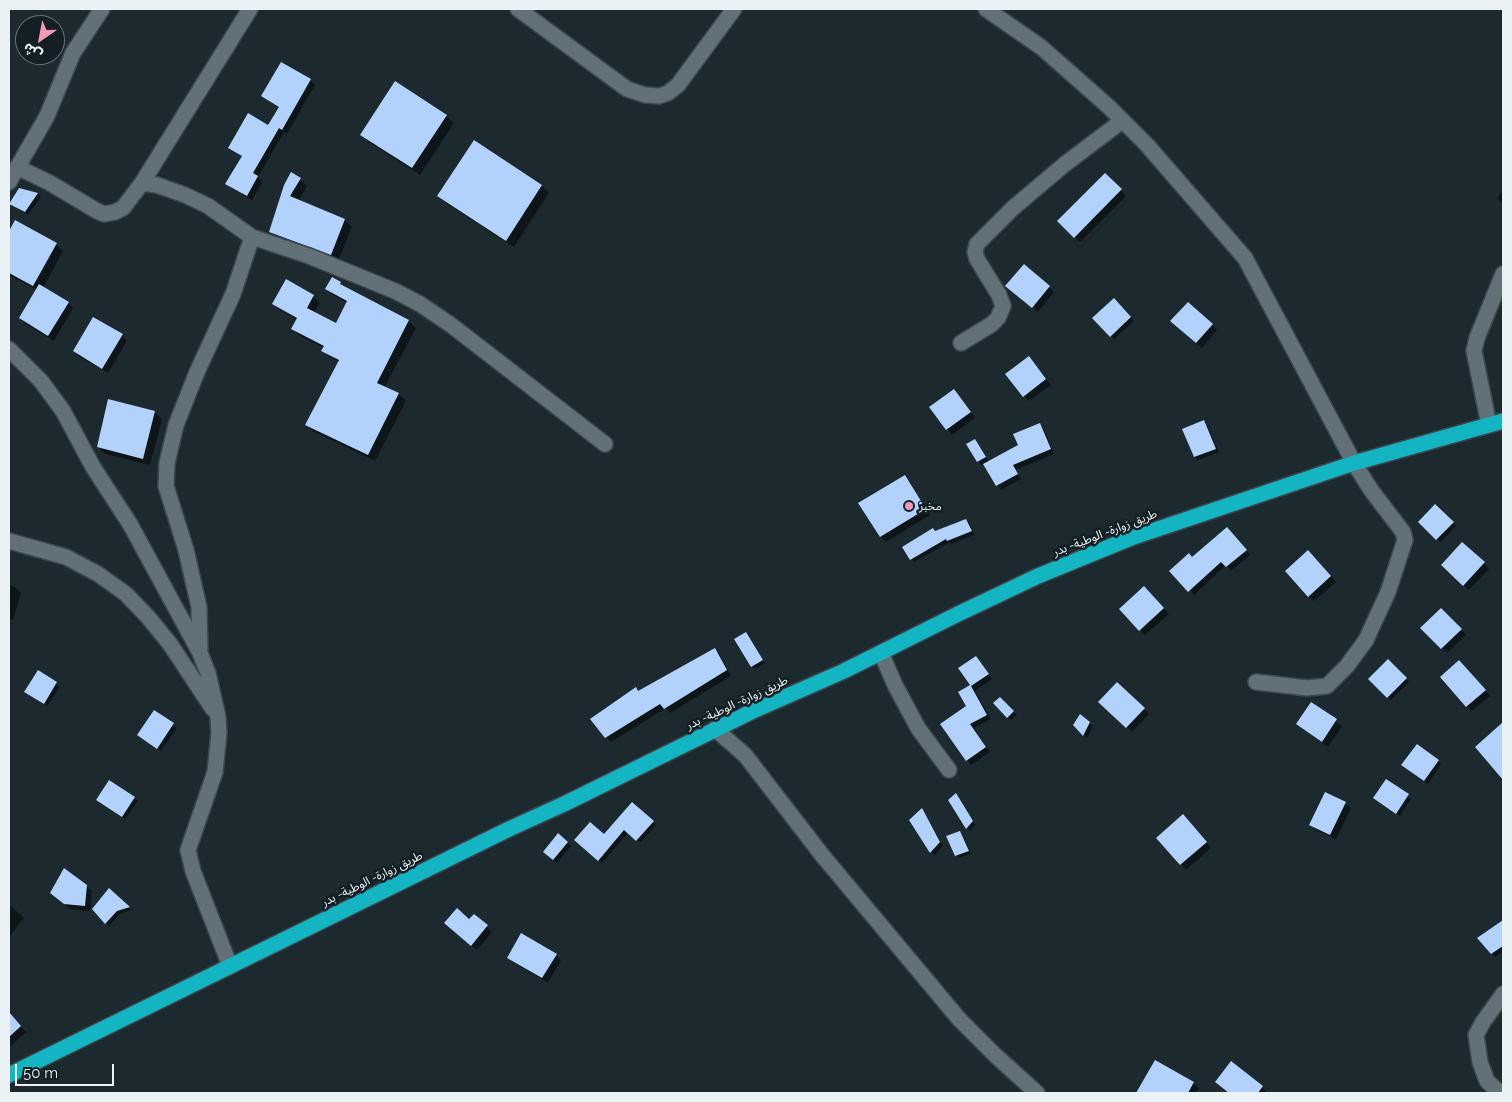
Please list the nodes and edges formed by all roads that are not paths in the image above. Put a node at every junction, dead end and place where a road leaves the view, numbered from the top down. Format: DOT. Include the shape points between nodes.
graph roads {
  1 [pos="102,9"];
  2 [pos="250,9"];
  3 [pos="518,9"];
  4 [pos="734,9"];
  5 [pos="986,9"];
  6 [pos="1122,121"];
  7 [pos="17,167"];
  8 [pos="9,182"];
  9 [pos="142,183"];
  10 [pos="252,238"];
  11 [pos="1503,274"];
  12 [pos="961,343"];
  13 [pos="9,349"];
  14 [pos="1496,423"];
  15 [pos="605,444"];
  16 [pos="1354,463"];
  17 [pos="9,541"];
  18 [pos="200,653"];
  19 [pos="880,653"];
  20 [pos="1256,682"];
  21 [pos="218,717"];
  22 [pos="715,729"];
  23 [pos="949,770"];
  24 [pos="230,966"];
  25 [pos="1503,994"];
  26 [pos="9,1075"];
  27 [pos="1038,1093"];
  28 [pos="1500,1093"];
  1 -- 7 [label="street" via="76,48 47,116"];
  2 -- 9 [label="street"];
  3 -- 4 [label="street" via="627,88 645,96 659,96 678,85"];
  5 -- 6 [label="street" via="1041,47"];
  6 -- 12 [label="street" via="1013,208 977,244 976,259 1003,306 992,324"];
  6 -- 16 [label="street" via="1245,258"];
  7 -- 8 [label="street"];
  7 -- 9 [label="street" via="104,214 123,208"];
  9 -- 10 [label="street" via="157,185 200,202"];
  10 -- 15 [label="street" via="357,274 420,304"];
  10 -- 18 [label="street" via="233,294 176,425 167,463 166,486 199,607"];
  11 -- 14 [label="street" via="1476,338 1474,351"];
  13 -- 18 [label="street" via="55,397 93,467 130,524"];
  14 -- 16 [label="highway, طريق زوارة- الوطية- بدر"];
  16 -- 19 [label="highway, طريق زوارة- الوطية- بدر" via="1094,552 1002,592"];
  16 -- 20 [label="street" via="1403,532 1405,540 1388,592 1366,640 1327,686 1307,688"];
  17 -- 21 [label="street" via="66,557 126,594 170,644"];
  18 -- 21 [label="street"];
  19 -- 22 [label="highway, طريق زوارة- الوطية- بدر"];
  19 -- 23 [label="street" via="918,728"];
  21 -- 24 [label="street" via="215,772 188,850"];
  22 -- 24 [label="highway, طريق زوارة- الوطية- بدر"];
  22 -- 27 [label="street" via="744,756 947,1005 975,1036"];
  24 -- 26 [label="highway, طريق زوارة- الوطية- بدر"];
  25 -- 28 [label="street" via="1476,1035 1487,1081"];
}
